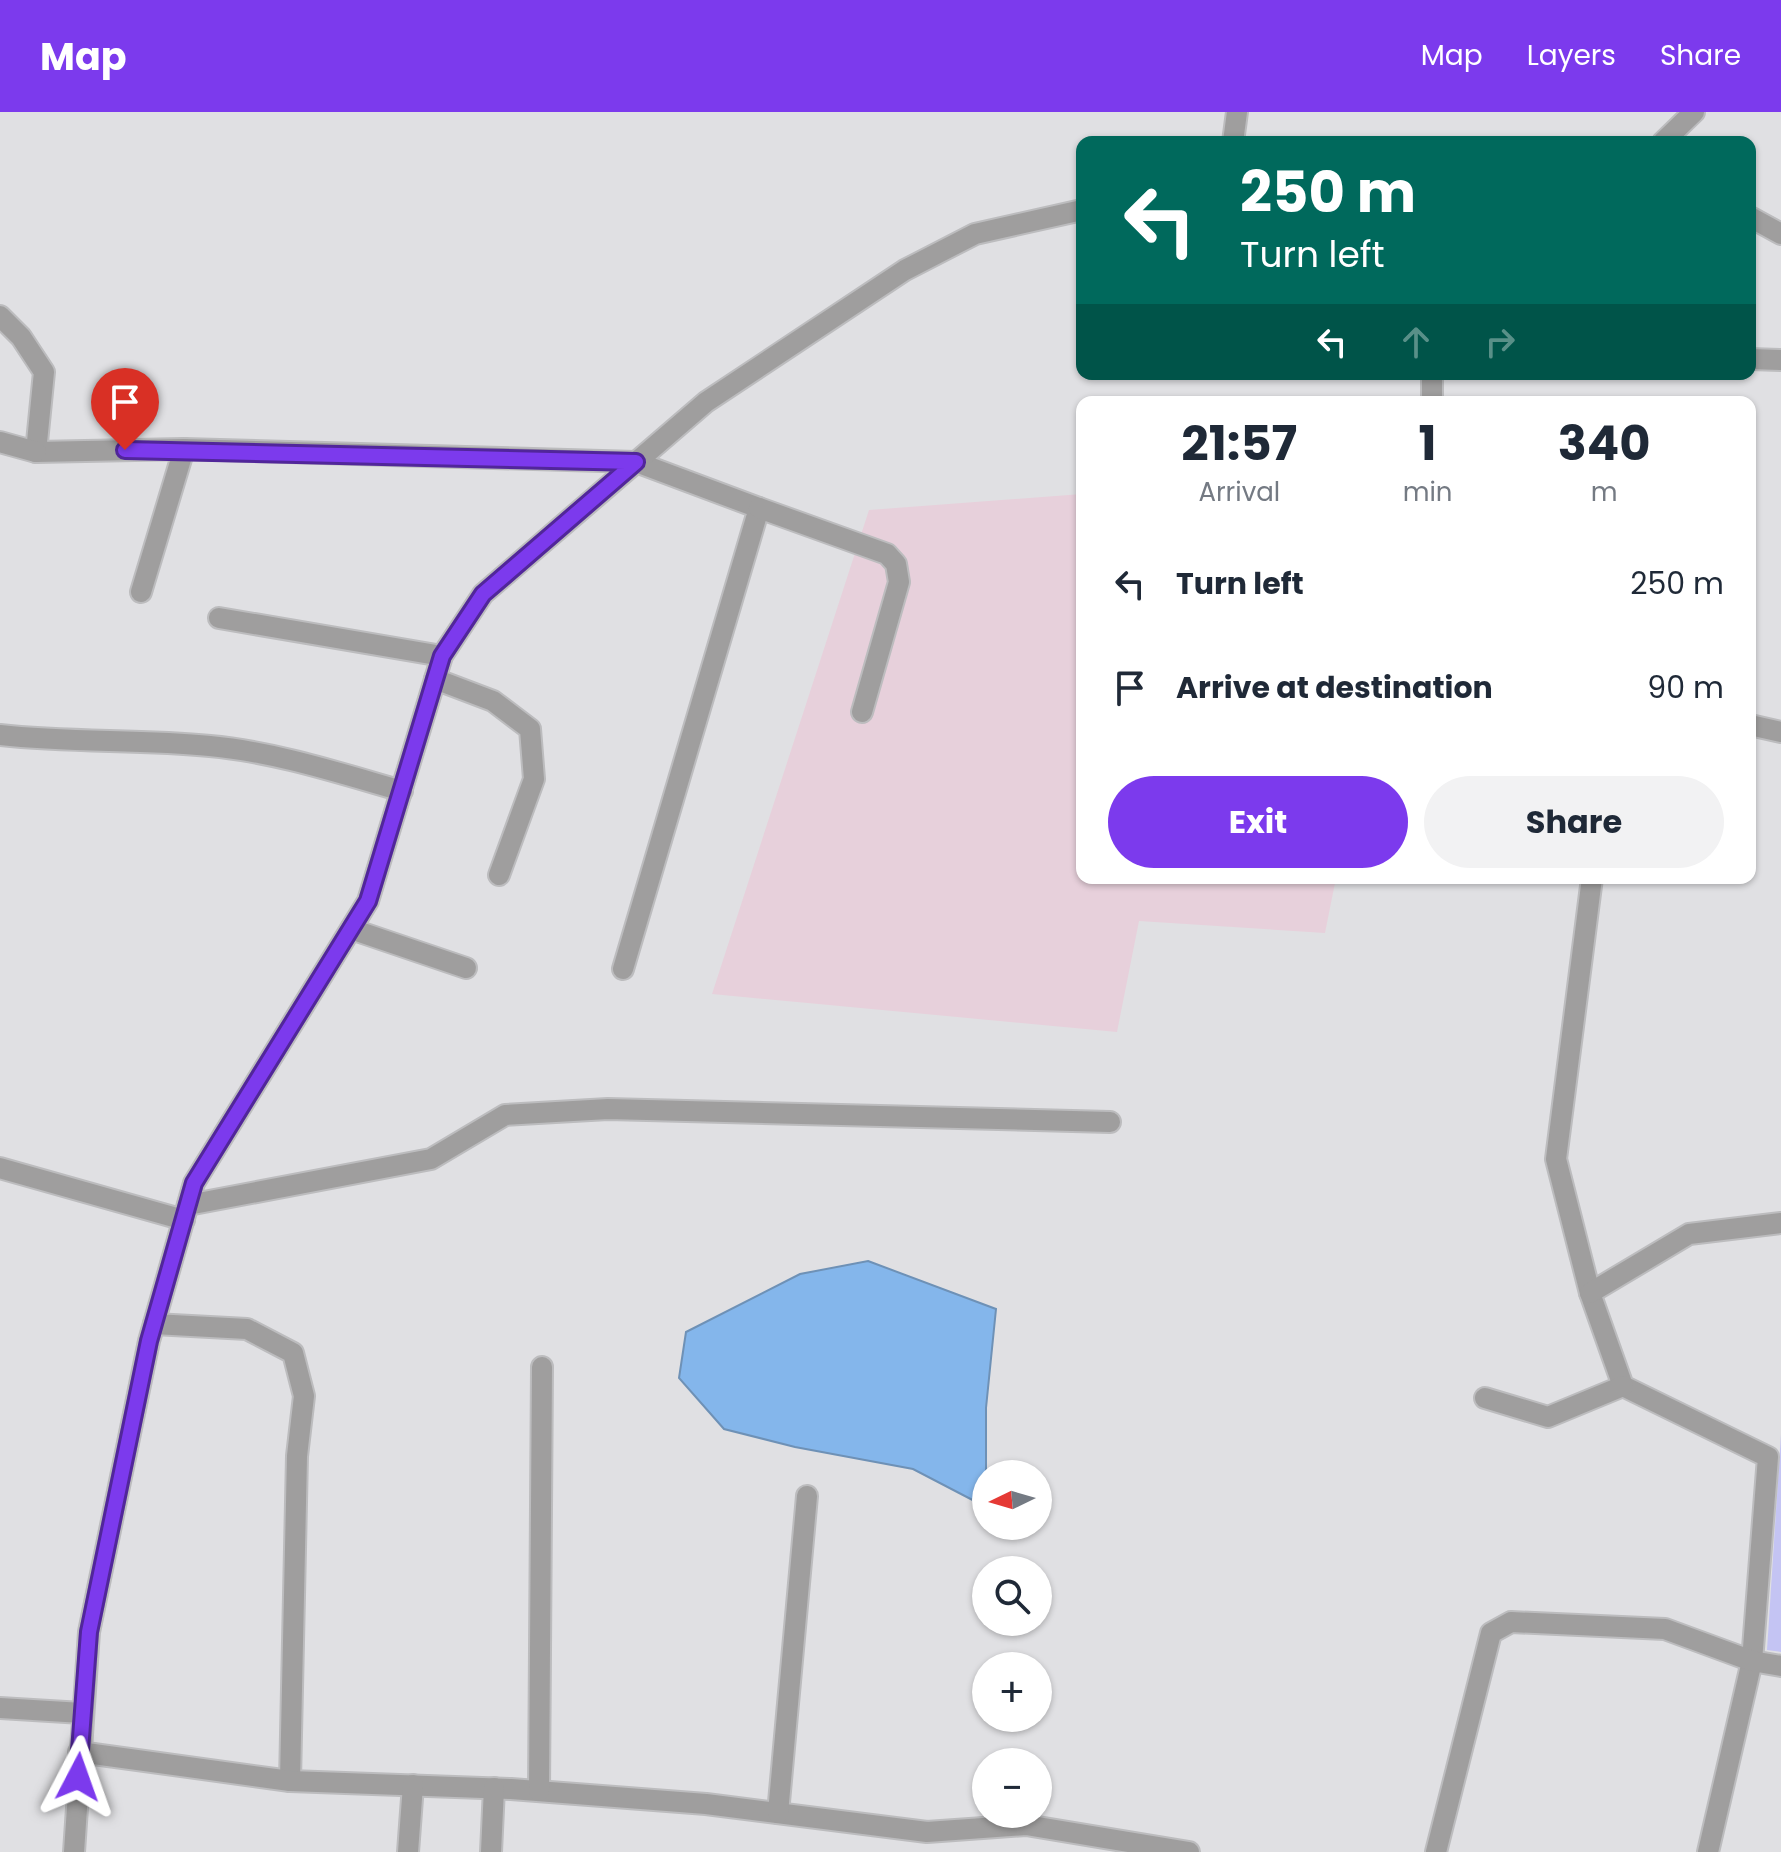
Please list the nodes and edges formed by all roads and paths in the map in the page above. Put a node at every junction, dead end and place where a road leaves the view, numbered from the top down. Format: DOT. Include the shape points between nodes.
graph roads {
  1 [pos="1237,112"];
  2 [pos="1694,112"];
  3 [pos="1234,136"];
  4 [pos="1669,136"];
  5 [pos="1076,211"];
  6 [pos="1756,220"];
  7 [pos="1781,234"];
  8 [pos="0,316"];
  9 [pos="1756,359"];
  10 [pos="1781,360"];
  11 [pos="0,442"];
  12 [pos="184,449"];
  13 [pos="36,452"];
  14 [pos="636,462"];
  15 [pos="759,508"];
  16 [pos="141,592"];
  17 [pos="219,618"];
  18 [pos="442,656"];
  19 [pos="435,679"];
  20 [pos="862,712"];
  21 [pos="1756,726"];
  22 [pos="1781,732"];
  23 [pos="0,735"];
  24 [pos="402,791"];
  25 [pos="499,875"];
  26 [pos="1591,884"];
  27 [pos="351,929"];
  28 [pos="466,968"];
  29 [pos="623,969"];
  30 [pos="1110,1122"];
  31 [pos="0,1168"];
  32 [pos="186,1212"];
  33 [pos="1781,1223"];
  34 [pos="1590,1293"];
  35 [pos="154,1324"];
  36 [pos="542,1367"];
  37 [pos="1623,1386"];
  38 [pos="1485,1398"];
  39 [pos="807,1496"];
  40 [pos="1752,1661"];
  41 [pos="1781,1666"];
  42 [pos="0,1708"];
  43 [pos="82,1713"];
  44 [pos="79,1752"];
  45 [pos="290,1781"];
  46 [pos="413,1785"];
  47 [pos="494,1788"];
  48 [pos="539,1791"];
  49 [pos="778,1813"];
  50 [pos="74,1852"];
  51 [pos="408,1852"];
  52 [pos="491,1852"];
  53 [pos="1189,1852"];
  54 [pos="1436,1852"];
  55 [pos="1708,1852"];
  1 -- 3 [label="street"];
  2 -- 4 [label="street"];
  5 -- 14 [label="street" via="975,234 905,270 706,402"];
  6 -- 7 [label="street"];
  8 -- 13 [label="street" via="44,372"];
  9 -- 10 [label="street"];
  11 -- 13 [label="street"];
  12 -- 13 [label="street"];
  12 -- 14 [label="street"];
  12 -- 16 [label="street"];
  14 -- 15 [label="street"];
  14 -- 18 [label="street" via="483,594"];
  15 -- 20 [label="street" via="887,554 896,564 899,582"];
  15 -- 29 [label="street"];
  17 -- 18 [label="street"];
  18 -- 19 [label="street"];
  19 -- 24 [label="street"];
  19 -- 25 [label="street" via="493,701 530,729 534,779"];
  21 -- 22 [label="street"];
  23 -- 24 [label="street" via="210,746 284,758"];
  24 -- 27 [label="street" via="368,901"];
  26 -- 34 [label="street" via="1556,1159"];
  27 -- 28 [label="street"];
  27 -- 32 [label="street" via="194,1183"];
  30 -- 32 [label="street" via="608,1109 505,1115 431,1159"];
  31 -- 32 [label="street"];
  32 -- 35 [label="street"];
  33 -- 34 [label="street" via="1689,1234"];
  34 -- 37 [label="street"];
  35 -- 43 [label="street" via="89,1632"];
  35 -- 45 [label="street" via="247,1329 293,1353 304,1396 297,1456"];
  36 -- 48 [label="street"];
  37 -- 38 [label="street" via="1548,1417"];
  37 -- 40 [label="street" via="1768,1457"];
  39 -- 49 [label="street"];
  40 -- 41 [label="street"];
  40 -- 54 [label="street" via="1665,1629 1511,1622 1491,1633"];
  40 -- 55 [label="street"];
  42 -- 43 [label="street"];
  43 -- 44 [label="street"];
  44 -- 45 [label="street"];
  44 -- 50 [label="street"];
  45 -- 46 [label="street"];
  46 -- 47 [label="street"];
  46 -- 51 [label="street"];
  47 -- 48 [label="street"];
  47 -- 52 [label="street"];
  48 -- 49 [label="street"];
  49 -- 53 [label="street" via="927,1832 1026,1825"];
}
